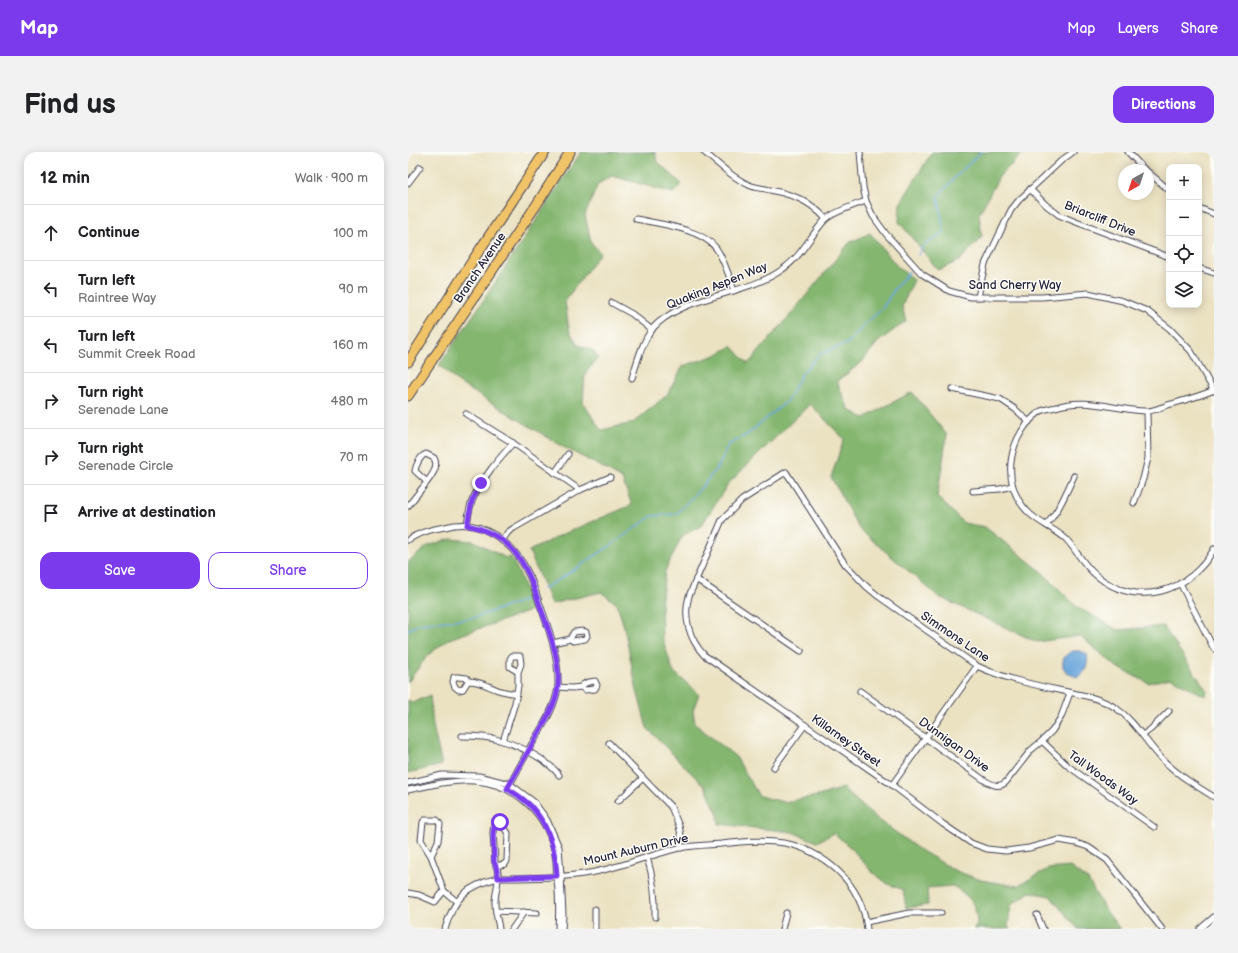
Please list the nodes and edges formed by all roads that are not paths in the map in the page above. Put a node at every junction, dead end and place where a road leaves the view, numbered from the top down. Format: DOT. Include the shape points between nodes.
graph roads {
  1 [pos="544,152"];
  2 [pos="570,152"];
  3 [pos="704,152"];
  4 [pos="860,152"];
  5 [pos="1073,152"];
  6 [pos="1128,152"];
  7 [pos="1139,164"];
  8 [pos="420,167"];
  9 [pos="1154,177"];
  10 [pos="408,182"];
  11 [pos="1166,187"];
  12 [pos="1030,189"];
  13 [pos="866,202"];
  14 [pos="1202,209"];
  15 [pos="1214,214"];
  16 [pos="636,219"];
  17 [pos="826,219"];
  18 [pos="1166,256"];
  19 [pos="1202,269"];
  20 [pos="1214,274"];
  21 [pos="734,290"];
  22 [pos="978,297"];
  23 [pos="612,303"];
  24 [pos="652,330"];
  25 [pos="408,362"];
  26 [pos="632,378"];
  27 [pos="952,389"];
  28 [pos="1214,390"];
  29 [pos="408,396"];
  30 [pos="1147,412"];
  31 [pos="466,414"];
  32 [pos="1029,422"];
  33 [pos="513,443"];
  34 [pos="568,454"];
  35 [pos="786,472"];
  36 [pos="556,473"];
  37 [pos="1074,476"];
  38 [pos="610,477"];
  39 [pos="427,482"];
  40 [pos="1012,486"];
  41 [pos="580,490"];
  42 [pos="973,491"];
  43 [pos="1134,504"];
  44 [pos="408,506"];
  45 [pos="467,525"];
  46 [pos="1046,525"];
  47 [pos="408,540"];
  48 [pos="502,541"];
  49 [pos="1214,549"];
  50 [pos="696,579"];
  51 [pos="1181,585"];
  52 [pos="570,639"];
  53 [pos="553,643"];
  54 [pos="1214,649"];
  55 [pos="801,651"];
  56 [pos="977,666"];
  57 [pos="518,672"];
  58 [pos="468,681"];
  59 [pos="558,687"];
  60 [pos="581,688"];
  61 [pos="860,691"];
  62 [pos="1070,692"];
  63 [pos="517,694"];
  64 [pos="1169,710"];
  65 [pos="805,725"];
  66 [pos="1143,735"];
  67 [pos="462,736"];
  68 [pos="926,737"];
  69 [pos="502,741"];
  70 [pos="1042,741"];
  71 [pos="609,743"];
  72 [pos="528,752"];
  73 [pos="774,767"];
  74 [pos="559,775"];
  75 [pos="643,778"];
  76 [pos="408,783"];
  77 [pos="892,785"];
  78 [pos="508,786"];
  79 [pos="408,790"];
  80 [pos="1214,797"];
  81 [pos="618,801"];
  82 [pos="1154,828"];
  83 [pos="681,848"];
  84 [pos="431,856"];
  85 [pos="647,857"];
  86 [pos="496,866"];
  87 [pos="559,876"];
  88 [pos="498,878"];
  89 [pos="444,891"];
  90 [pos="408,893"];
  91 [pos="456,901"];
  92 [pos="595,909"];
  93 [pos="496,911"];
  94 [pos="524,912"];
  95 [pos="537,913"];
  96 [pos="786,913"];
  97 [pos="942,913"];
  98 [pos="1037,915"];
  99 [pos="655,917"];
  100 [pos="1214,917"];
  101 [pos="866,922"];
  102 [pos="445,929"];
  103 [pos="499,929"];
  104 [pos="512,929"];
  105 [pos="558,929"];
  106 [pos="562,929"];
  107 [pos="595,929"];
  108 [pos="782,929"];
  109 [pos="867,929"];
  110 [pos="1043,929"];
  111 [pos="1162,929"];
  112 [pos="1200,929"];
  1 -- 25 [label="highway, Branch Avenue"];
  2 -- 29 [label="highway, Branch Avenue"];
  3 -- 17 [label="street" via="729,173 750,185 804,200"];
  4 -- 13 [label="street, Sand Cherry Way"];
  5 -- 12 [label="street"];
  6 -- 7 [label="street"];
  8 -- 10 [label="street"];
  9 -- 11 [label="street"];
  12 -- 18 [label="street, Briarcliff Drive" via="1046,205 1064,216"];
  12 -- 22 [label="street" via="1005,220 985,264"];
  13 -- 17 [label="street, Quaking Aspen Way" via="850,206"];
  13 -- 22 [label="street, Sand Cherry Way" via="886,234 922,274 949,291 971,298"];
  14 -- 15 [label="street"];
  16 -- 21 [label="street" via="685,230 710,242 723,259"];
  17 -- 21 [label="street, Quaking Aspen Way" via="793,261 783,269 763,280"];
  19 -- 20 [label="street"];
  21 -- 24 [label="street, Quaking Aspen Way" via="686,306 665,317"];
  22 -- 28 [label="street, Sand Cherry Way" via="1042,297 1088,293 1123,301 1147,311 1170,330 1191,352"];
  23 -- 24 [label="street" via="632,314"];
  24 -- 26 [label="street, Quaking Aspen Way"];
  27 -- 32 [label="street" via="1000,399"];
  28 -- 30 [label="street"];
  30 -- 32 [label="street" via="1078,402 1042,411"];
  30 -- 43 [label="street" via="1148,458"];
  31 -- 33 [label="street"];
  32 -- 40 [label="street" via="1014,445 1010,476"];
  33 -- 36 [label="street"];
  33 -- 45 [label="street" via="481,483 472,501"];
  34 -- 36 [label="street"];
  35 -- 50 [label="street, Killarney Street" via="742,500 722,520"];
  35 -- 56 [label="street, Simmons Lane" via="845,564 866,586"];
  36 -- 41 [label="street"];
  37 -- 46 [label="street" via="1052,519"];
  38 -- 41 [label="street"];
  39 -- 39 [label="street" via="436,463 434,458 426,454 420,459 415,471"];
  39 -- 44 [label="street"];
  40 -- 42 [label="street"];
  40 -- 46 [label="street" via="1027,512"];
  41 -- 48 [label="street" via="514,528"];
  45 -- 47 [label="street" via="438,528"];
  45 -- 48 [label="street" via="485,531"];
  46 -- 51 [label="street" via="1067,540 1087,568 1123,591 1147,594"];
  48 -- 53 [label="street" via="517,554 528,572"];
  49 -- 51 [label="street" via="1207,561"];
  50 -- 55 [label="street"];
  50 -- 65 [label="street, Killarney Street" via="686,611 691,634 700,651 726,672"];
  51 -- 54 [label="street"];
  52 -- 53 [label="street"];
  53 -- 59 [label="street"];
  56 -- 62 [label="street, Simmons Lane" via="1010,679"];
  56 -- 68 [label="street"];
  57 -- 63 [label="street"];
  58 -- 63 [label="street" via="480,682 498,690"];
  59 -- 60 [label="street"];
  59 -- 72 [label="street" via="555,700"];
  61 -- 68 [label="street, Dunnigan Drive"];
  62 -- 66 [label="street, Simmons Lane" via="1097,699 1115,708"];
  62 -- 70 [label="street, Dunnigan Drive" via="1061,717"];
  63 -- 69 [label="street"];
  64 -- 66 [label="street"];
  65 -- 73 [label="street"];
  65 -- 77 [label="street, Killarney Street"];
  66 -- 80 [label="street, Simmons Lane" via="1181,777"];
  67 -- 69 [label="street"];
  68 -- 70 [label="street, Dunnigan Drive" via="993,785 1003,785 1031,750"];
  68 -- 77 [label="street"];
  69 -- 72 [label="street"];
  70 -- 82 [label="street, Tall Woods Way" via="1068,766"];
  71 -- 75 [label="street"];
  72 -- 74 [label="street" via="550,765"];
  72 -- 78 [label="street"];
  75 -- 81 [label="street"];
  75 -- 83 [label="street" via="674,813 681,834"];
  76 -- 78 [label="street" via="442,775 470,775 493,778"];
  77 -- 111 [label="street, Killarney Street" via="962,838 987,849 1013,851 1059,840 1088,847 1107,860"];
  78 -- 79 [label="street" via="469,781"];
  78 -- 87 [label="street" via="534,802 547,820 559,848"];
  83 -- 85 [label="street, Mount Auburn Drive"];
  83 -- 101 [label="street, Mount Auburn Drive" via="757,840 789,844 811,851 833,866 853,888"];
  84 -- 84 [label="street" via="421,840 425,820 437,820 440,824 438,841"];
  84 -- 89 [label="street"];
  85 -- 87 [label="street, Mount Auburn Drive" via="596,872"];
  85 -- 99 [label="street" via="654,881"];
  86 -- 86 [label="street" via="493,833 494,822 497,819 508,833 508,861"];
  86 -- 88 [label="street"];
  87 -- 88 [label="street, Mount Auburn Drive"];
  87 -- 105 [label="street"];
  87 -- 106 [label="street"];
  88 -- 91 [label="street, Mount Auburn Drive" via="475,885"];
  88 -- 93 [label="street"];
  89 -- 90 [label="street" via="435,902"];
  89 -- 91 [label="street"];
  91 -- 102 [label="street"];
  92 -- 107 [label="street"];
  93 -- 94 [label="street"];
  93 -- 103 [label="street"];
  94 -- 95 [label="street"];
  94 -- 104 [label="street"];
  96 -- 108 [label="street"];
  97 -- 101 [label="street" via="910,913"];
  98 -- 110 [label="street"];
  100 -- 112 [label="street"];
  101 -- 109 [label="street, Mount Auburn Drive"];
}
